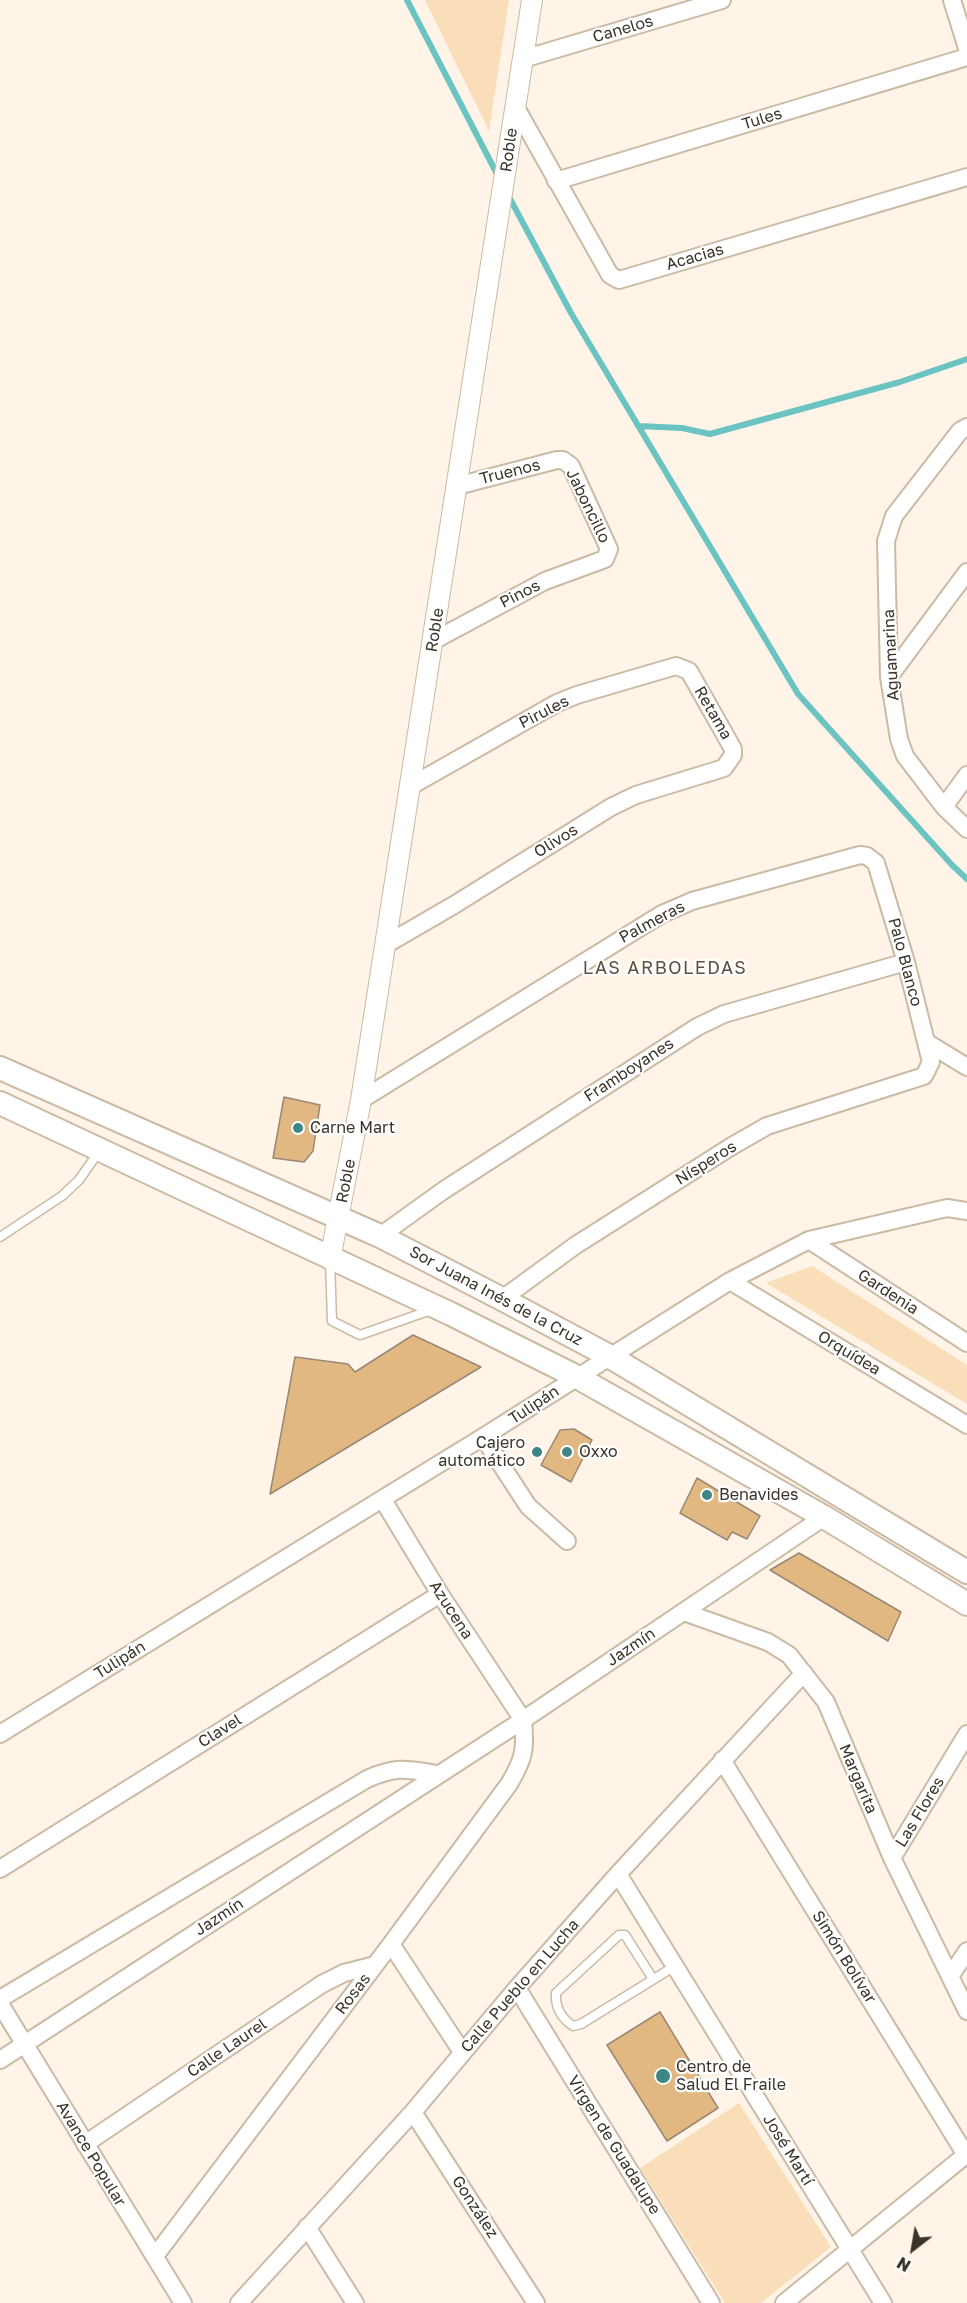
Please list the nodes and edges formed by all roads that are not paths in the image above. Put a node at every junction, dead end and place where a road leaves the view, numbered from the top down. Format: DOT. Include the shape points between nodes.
graph roads {
  1 [pos="532,0"];
  2 [pos="722,0"];
  3 [pos="952,0"];
  4 [pos="967,48"];
  5 [pos="967,57"];
  6 [pos="523,59"];
  7 [pos="515,106"];
  8 [pos="967,177"];
  9 [pos="556,181"];
  10 [pos="967,427"];
  11 [pos="563,460"];
  12 [pos="457,486"];
  13 [pos="609,554"];
  14 [pos="967,572"];
  15 [pos="433,641"];
  16 [pos="689,671"];
  17 [pos="889,677"];
  18 [pos="733,755"];
  19 [pos="967,775"];
  20 [pos="409,787"];
  21 [pos="944,807"];
  22 [pos="967,829"];
  23 [pos="872,859"];
  24 [pos="385,945"];
  25 [pos="906,962"];
  26 [pos="926,1042"];
  27 [pos="967,1067"];
  28 [pos="0,1068"];
  29 [pos="930,1068"];
  30 [pos="361,1101"];
  31 [pos="0,1102"];
  32 [pos="100,1150"];
  33 [pos="967,1211"];
  34 [pos="339,1218"];
  35 [pos="380,1236"];
  36 [pos="0,1237"];
  37 [pos="809,1240"];
  38 [pos="330,1259"];
  39 [pos="730,1281"];
  40 [pos="502,1299"];
  41 [pos="437,1308"];
  42 [pos="967,1343"];
  43 [pos="609,1356"];
  44 [pos="577,1377"];
  45 [pos="967,1425"];
  46 [pos="483,1437"];
  47 [pos="744,1437"];
  48 [pos="728,1463"];
  49 [pos="382,1500"];
  50 [pos="824,1517"];
  51 [pos="567,1541"];
  52 [pos="967,1572"];
  53 [pos="440,1594"];
  54 [pos="967,1604"];
  55 [pos="684,1612"];
  56 [pos="804,1673"];
  57 [pos="523,1720"];
  58 [pos="0,1734"];
  59 [pos="967,1734"];
  60 [pos="722,1760"];
  61 [pos="437,1774"];
  62 [pos="892,1858"];
  63 [pos="0,1869"];
  64 [pos="618,1874"];
  65 [pos="391,1944"];
  66 [pos="967,1951"];
  67 [pos="375,1965"];
  68 [pos="675,1965"];
  69 [pos="951,1975"];
  70 [pos="653,1979"];
  71 [pos="517,1988"];
  72 [pos="0,1999"];
  73 [pos="0,2004"];
  74 [pos="967,2011"];
  75 [pos="25,2043"];
  76 [pos="462,2052"];
  77 [pos="0,2060"];
  78 [pos="413,2112"];
  79 [pos="85,2144"];
  80 [pos="966,2155"];
  81 [pos="307,2227"];
  82 [pos="849,2250"];
  83 [pos="155,2256"];
  84 [pos="183,2303"];
  85 [pos="239,2303"];
  86 [pos="355,2303"];
  87 [pos="536,2303"];
  88 [pos="711,2303"];
  89 [pos="784,2303"];
  90 [pos="883,2303"];
  1 -- 6 [label="street, Roble"];
  2 -- 6 [label="street, Canelos"];
  3 -- 4 [label="street"];
  5 -- 9 [label="street, Tules"];
  6 -- 7 [label="street, Roble"];
  7 -- 9 [label="street, Acacias"];
  7 -- 12 [label="street, Roble"];
  8 -- 9 [label="street, Acacias" via="619,280 610,275"];
  10 -- 17 [label="street, Aguamarina" via="920,482 888,529"];
  11 -- 12 [label="street, Truenos"];
  11 -- 13 [label="street, Jaboncillo" via="571,466"];
  12 -- 15 [label="street, Roble"];
  13 -- 15 [label="street, Pinos" via="519,593"];
  14 -- 17 [label="street"];
  15 -- 20 [label="street, Roble"];
  16 -- 18 [label="street, Retama"];
  16 -- 20 [label="street, Pirules" via="676,666 557,703"];
  17 -- 21 [label="street, Aguamarina" via="898,739 905,756"];
  18 -- 24 [label="street, Olivos" via="724,768 636,795 611,807"];
  19 -- 21 [label="street"];
  20 -- 24 [label="street, Roble"];
  21 -- 22 [label="street, Aguamarina"];
  23 -- 25 [label="street, Palo Blanco"];
  23 -- 30 [label="street, Palmeras" via="860,855 692,901 662,914"];
  24 -- 30 [label="street, Roble"];
  25 -- 26 [label="street, Palo Blanco"];
  25 -- 35 [label="street, Framboyanes" via="724,1014 697,1027 444,1190"];
  26 -- 27 [label="street"];
  26 -- 29 [label="street, Palo Blanco"];
  28 -- 34 [label="main road, Sor Juana Inés de la Cruz"];
  29 -- 40 [label="street, Nísperos" via="924,1076 767,1126 576,1245"];
  30 -- 34 [label="street, Roble"];
  31 -- 32 [label="main road, Sor Juana Inés de la Cruz"];
  32 -- 36 [label="lane" via="62,1196"];
  32 -- 38 [label="main road, Sor Juana Inés de la Cruz"];
  33 -- 37 [label="street, Tulipán" via="947,1208"];
  34 -- 35 [label="main road, Sor Juana Inés de la Cruz"];
  34 -- 38 [label="street, Roble"];
  35 -- 40 [label="main road, Sor Juana Inés de la Cruz"];
  37 -- 39 [label="street, Tulipán"];
  37 -- 42 [label="street, Gardenia"];
  38 -- 41 [label="main road, Sor Juana Inés de la Cruz"];
  38 -- 41 [label="lane" via="332,1321 360,1335"];
  39 -- 43 [label="street, Tulipán"];
  39 -- 45 [label="street, Orquídea"];
  40 -- 43 [label="main road, Sor Juana Inés de la Cruz"];
  41 -- 44 [label="main road, Sor Juana Inés de la Cruz"];
  43 -- 44 [label="street, Tulipán"];
  43 -- 47 [label="main road, Sor Juana Inés de la Cruz"];
  44 -- 46 [label="street, Tulipán"];
  44 -- 48 [label="main road, Sor Juana Inés de la Cruz"];
  46 -- 49 [label="street, Tulipán"];
  46 -- 51 [label="street" via="528,1506"];
  47 -- 48 [label="main road"];
  47 -- 52 [label="main road, Sor Juana Inés de la Cruz"];
  48 -- 50 [label="main road, Sor Juana Inés de la Cruz"];
  49 -- 53 [label="street, Azucena"];
  49 -- 58 [label="street, Tulipán"];
  50 -- 54 [label="main road, Sor Juana Inés de la Cruz"];
  50 -- 55 [label="street, Jazmín"];
  53 -- 57 [label="street, Azucena"];
  53 -- 63 [label="street, Clavel"];
  55 -- 56 [label="street, Margarita" via="768,1642 789,1655"];
  55 -- 57 [label="street, Jazmín"];
  56 -- 60 [label="street, Calle Pueblo en Lucha"];
  56 -- 62 [label="street, Margarita" via="826,1702"];
  57 -- 61 [label="street, Jazmín"];
  57 -- 65 [label="street, Rosas" via="525,1743 520,1766"];
  59 -- 62 [label="street, Las Flores"];
  60 -- 64 [label="street, Calle Pueblo en Lucha"];
  60 -- 80 [label="street, Simón Bolívar"];
  61 -- 72 [label="street" via="401,1769 367,1779"];
  61 -- 75 [label="street, Jazmín"];
  62 -- 69 [label="street, Margarita"];
  64 -- 68 [label="street, José Martí"];
  64 -- 71 [label="street, Calle Pueblo en Lucha"];
  65 -- 67 [label="street, Rosas"];
  65 -- 76 [label="street"];
  66 -- 69 [label="street"];
  67 -- 79 [label="street, Calle Laurel" via="322,1984"];
  67 -- 83 [label="street, Rosas"];
  68 -- 70 [label="lane"];
  68 -- 82 [label="street, José Martí"];
  69 -- 74 [label="street, Margarita"];
  70 -- 70 [label="lane" via="573,2026 565,2021 555,2003 556,1993 619,1935 625,1935"];
  71 -- 76 [label="street, Calle Pueblo en Lucha"];
  71 -- 88 [label="street, Virgen de Guadalupe"];
  73 -- 75 [label="street, Avance Popular"];
  75 -- 77 [label="street, Jazmín"];
  75 -- 79 [label="street, Avance Popular"];
  76 -- 78 [label="street, Calle Pueblo en Lucha"];
  78 -- 81 [label="street, Calle Pueblo en Lucha"];
  78 -- 87 [label="street, González"];
  79 -- 83 [label="street, Avance Popular"];
  80 -- 82 [label="street"];
  81 -- 85 [label="street, Calle Pueblo en Lucha"];
  81 -- 86 [label="street"];
  82 -- 89 [label="street"];
  82 -- 90 [label="street, José Martí"];
  83 -- 84 [label="street, Avance Popular"];
}
